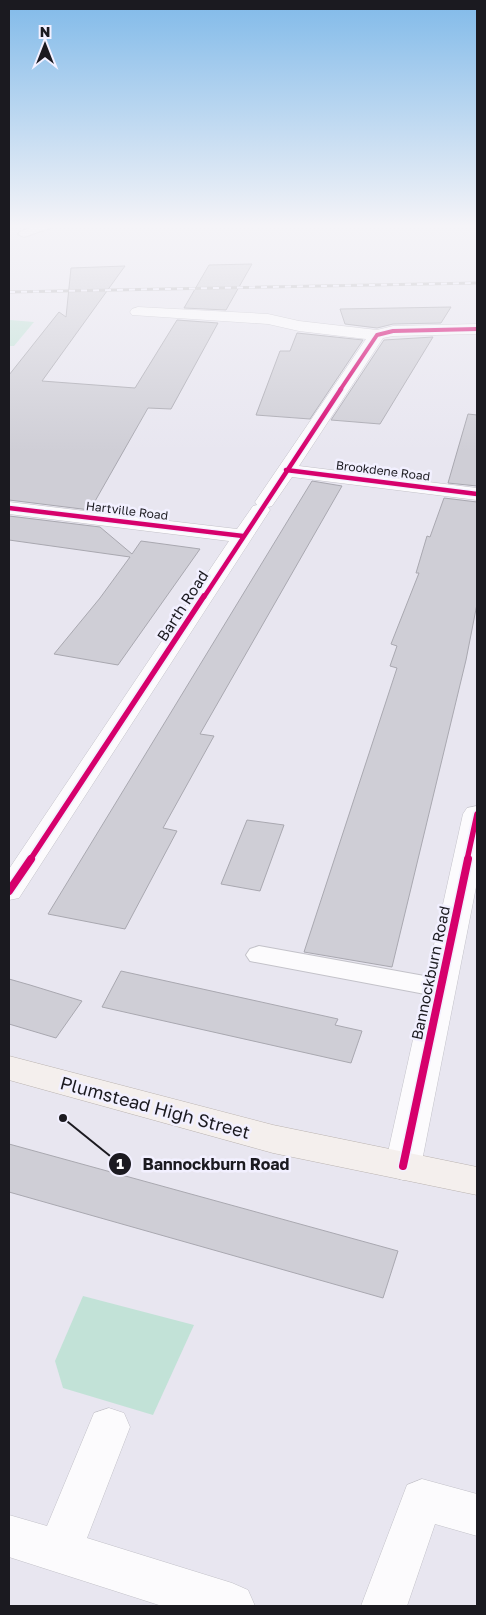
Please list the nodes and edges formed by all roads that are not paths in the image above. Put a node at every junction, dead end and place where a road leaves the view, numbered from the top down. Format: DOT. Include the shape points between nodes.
graph roads {
  1 [pos="138,312"];
  2 [pos="477,329"];
  3 [pos="377,335"];
  4 [pos="286,470"];
  5 [pos="477,494"];
  6 [pos="9,508"];
  7 [pos="243,536"];
  8 [pos="476,829"];
  9 [pos="9,891"];
  10 [pos="259,955"];
  11 [pos="441,988"];
  12 [pos="9,1068"];
  13 [pos="403,1166"];
  14 [pos="477,1181"];
  15 [pos="110,1428"];
  16 [pos="477,1515"];
  17 [pos="9,1536"];
  18 [pos="59,1551"];
  19 [pos="232,1606"];
  20 [pos="384,1606"];
  1 -- 3 [label="street" via="268,319"];
  2 -- 3 [label="street" via="393,331"];
  3 -- 4 [label="street, Barth Road"];
  4 -- 5 [label="street, Brookdene Road"];
  4 -- 7 [label="street, Barth Road"];
  6 -- 7 [label="street, Hartville Road"];
  7 -- 9 [label="street, Barth Road"];
  8 -- 11 [label="street, Bannockburn Road"];
  10 -- 11 [label="lane"];
  11 -- 13 [label="street, Bannockburn Road"];
  12 -- 13 [label="main road, Plumstead High Street" via="257,1135"];
  13 -- 14 [label="main road, Plumstead High Street"];
  15 -- 18 [label="street"];
  16 -- 20 [label="street" via="422,1500"];
  17 -- 18 [label="street"];
  18 -- 19 [label="street"];
}
